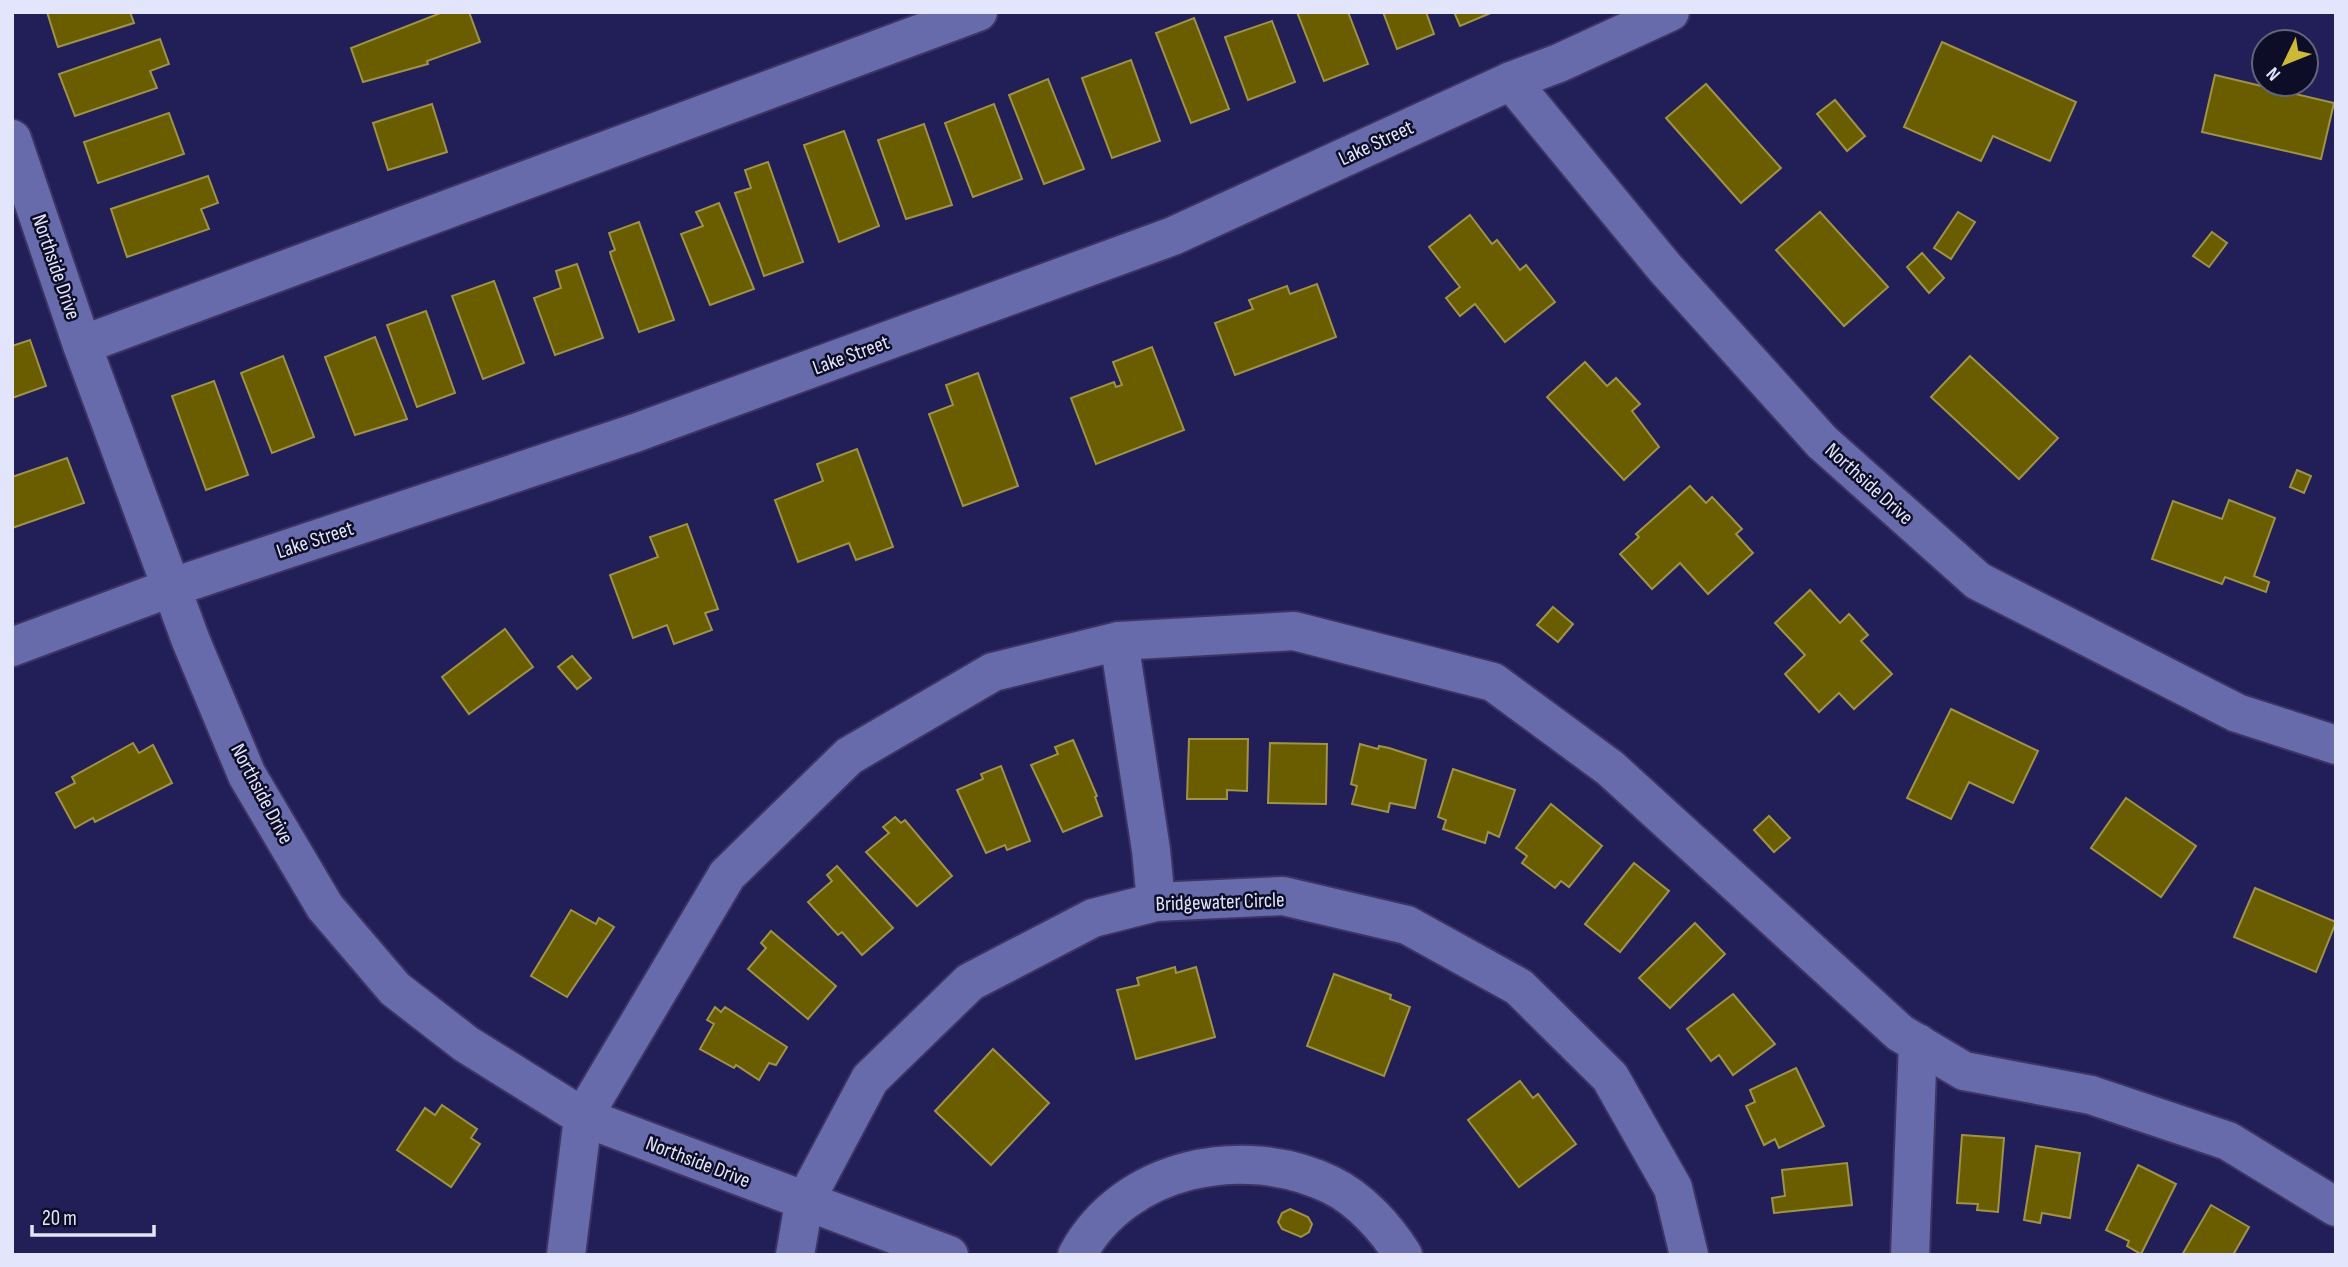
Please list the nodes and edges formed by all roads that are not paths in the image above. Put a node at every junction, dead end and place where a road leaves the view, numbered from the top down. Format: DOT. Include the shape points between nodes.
graph roads {
  1 [pos="978,12"];
  2 [pos="1670,12"];
  3 [pos="1511,81"];
  4 [pos="12,139"];
  5 [pos="82,345"];
  6 [pos="170,588"];
  7 [pos="1119,641"];
  8 [pos="12,647"];
  9 [pos="2336,745"];
  10 [pos="1156,902"];
  11 [pos="1918,1044"];
  12 [pos="583,1117"];
  13 [pos="804,1203"];
  14 [pos="2336,1207"];
  15 [pos="566,1255"];
  16 [pos="795,1255"];
  17 [pos="949,1255"];
  18 [pos="1077,1255"];
  19 [pos="1403,1255"];
  20 [pos="1689,1255"];
  21 [pos="1910,1255"];
  1 -- 5 [label="street"];
  2 -- 3 [label="street, Lake Street"];
  3 -- 6 [label="street, Lake Street" via="1173,236 635,433"];
  3 -- 9 [label="street, Northside Drive" via="1665,268 1822,442 1978,581 2237,713"];
  4 -- 5 [label="street, Northside Drive"];
  5 -- 6 [label="street, Northside Drive"];
  6 -- 8 [label="street, Lake Street"];
  6 -- 12 [label="street, Northside Drive" via="247,775 326,907 395,989 466,1044"];
  7 -- 10 [label="street"];
  7 -- 11 [label="street" via="1294,631 1493,682 1610,768 1900,1033"];
  7 -- 12 [label="street" via="993,672 849,757 727,875"];
  10 -- 13 [label="street, Bridgewater Circle" via="1093,918 970,982 870,1079"];
  10 -- 20 [label="street, Bridgewater Circle" via="1283,896 1407,925 1519,987 1610,1077 1673,1188"];
  11 -- 14 [label="street" via="1964,1071 2091,1095 2228,1141"];
  11 -- 21 [label="street"];
  12 -- 13 [label="street, Northside Drive"];
  12 -- 15 [label="street"];
  13 -- 16 [label="street, Bridgewater Circle"];
  13 -- 17 [label="street, Northside Drive"];
  18 -- 19 [label="street" via="1087,1235 1138,1190 1201,1166 1268,1164 1332,1185 1385,1227"];
}
